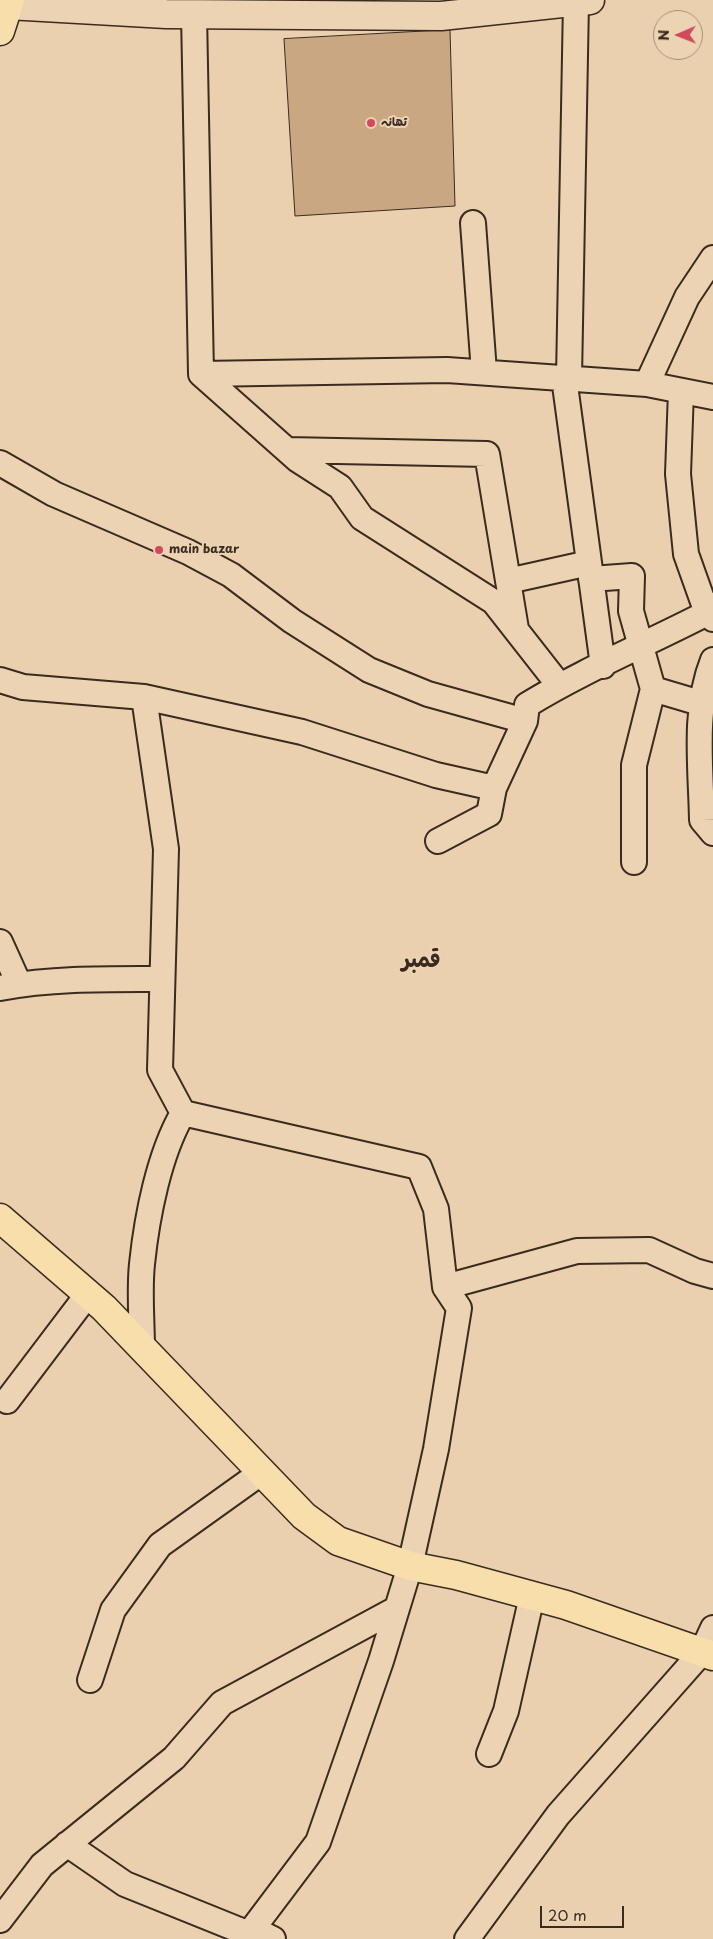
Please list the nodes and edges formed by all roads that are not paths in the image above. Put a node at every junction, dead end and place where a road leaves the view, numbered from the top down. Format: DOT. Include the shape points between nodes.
graph roads {
  1 [pos="583,1"];
  2 [pos="9,2"];
  3 [pos="194,14"];
  4 [pos="0,31"];
  5 [pos="473,223"];
  6 [pos="713,258"];
  7 [pos="484,372"];
  8 [pos="201,374"];
  9 [pos="569,378"];
  10 [pos="647,384"];
  11 [pos="681,391"];
  12 [pos="713,397"];
  13 [pos="287,450"];
  14 [pos="0,464"];
  15 [pos="590,571"];
  16 [pos="508,581"];
  17 [pos="711,612"];
  18 [pos="516,631"];
  19 [pos="640,647"];
  20 [pos="713,660"];
  21 [pos="603,666"];
  22 [pos="558,686"];
  23 [pos="2,688"];
  24 [pos="653,689"];
  25 [pos="144,697"];
  26 [pos="700,703"];
  27 [pos="525,721"];
  28 [pos="494,788"];
  29 [pos="713,833"];
  30 [pos="438,841"];
  31 [pos="634,862"];
  32 [pos="0,942"];
  33 [pos="161,979"];
  34 [pos="9,986"];
  35 [pos="183,1113"];
  36 [pos="0,1218"];
  37 [pos="713,1276"];
  38 [pos="445,1287"];
  39 [pos="88,1294"];
  40 [pos="142,1349"];
  41 [pos="8,1401"];
  42 [pos="262,1472"];
  43 [pos="410,1566"];
  44 [pos="532,1596"];
  45 [pos="396,1609"];
  46 [pos="713,1628"];
  47 [pos="708,1654"];
  48 [pos="90,1680"];
  49 [pos="489,1754"];
  50 [pos="67,1844"];
  51 [pos="0,1920"];
  52 [pos="255,1935"];
  53 [pos="467,1939"];
  1 -- 3 [label="street" via="441,16"];
  1 -- 9 [label="street"];
  2 -- 3 [label="street"];
  2 -- 4 [label="main road"];
  3 -- 8 [label="street"];
  5 -- 7 [label="street"];
  6 -- 10 [label="street" via="687,297"];
  7 -- 8 [label="street"];
  7 -- 9 [label="street"];
  8 -- 13 [label="street"];
  9 -- 10 [label="street"];
  9 -- 15 [label="street" via="565,385"];
  10 -- 11 [label="street"];
  11 -- 12 [label="street"];
  11 -- 17 [label="street" via="678,474 686,554"];
  13 -- 16 [label="street" via="487,454"];
  13 -- 18 [label="street" via="340,487 362,518 494,602"];
  14 -- 27 [label="street" via="54,494 188,552 231,576 292,621 368,670 428,694"];
  15 -- 16 [label="street"];
  15 -- 19 [label="street" via="632,576 631,611"];
  15 -- 21 [label="street"];
  16 -- 18 [label="street"];
  17 -- 19 [label="street"];
  18 -- 22 [label="street"];
  19 -- 21 [label="street"];
  19 -- 24 [label="street"];
  20 -- 26 [label="street"];
  21 -- 22 [label="street"];
  22 -- 27 [label="street" via="527,705"];
  23 -- 25 [label="street" via="23,686"];
  24 -- 26 [label="street"];
  24 -- 31 [label="street" via="634,765"];
  25 -- 28 [label="street" via="302,732 436,775"];
  25 -- 33 [label="street" via="166,849"];
  26 -- 29 [label="street" via="702,820"];
  27 -- 28 [label="street"];
  28 -- 30 [label="street" via="489,814"];
  32 -- 34 [label="street"];
  33 -- 34 [label="street" via="83,980"];
  33 -- 35 [label="street" via="160,1070"];
  35 -- 38 [label="street" via="419,1167 436,1209"];
  35 -- 40 [label="street" via="171,1135 149,1223 142,1265"];
  36 -- 39 [label="main road"];
  37 -- 38 [label="street" via="649,1250 577,1251"];
  38 -- 43 [label="street" via="459,1308 436,1449"];
  39 -- 40 [label="main road"];
  39 -- 41 [label="street"];
  40 -- 42 [label="main road"];
  42 -- 43 [label="main road" via="304,1516 338,1541"];
  42 -- 48 [label="street" via="160,1545 113,1610"];
  43 -- 44 [label="main road"];
  43 -- 45 [label="street"];
  44 -- 47 [label="main road"];
  44 -- 49 [label="street" via="506,1711"];
  45 -- 50 [label="street" via="222,1703 174,1758"];
  45 -- 52 [label="street" via="318,1842"];
  46 -- 47 [label="street"];
  47 -- 53 [label="street" via="558,1815"];
  50 -- 51 [label="street" via="42,1865"];
  50 -- 52 [label="street" via="125,1884"];
}
